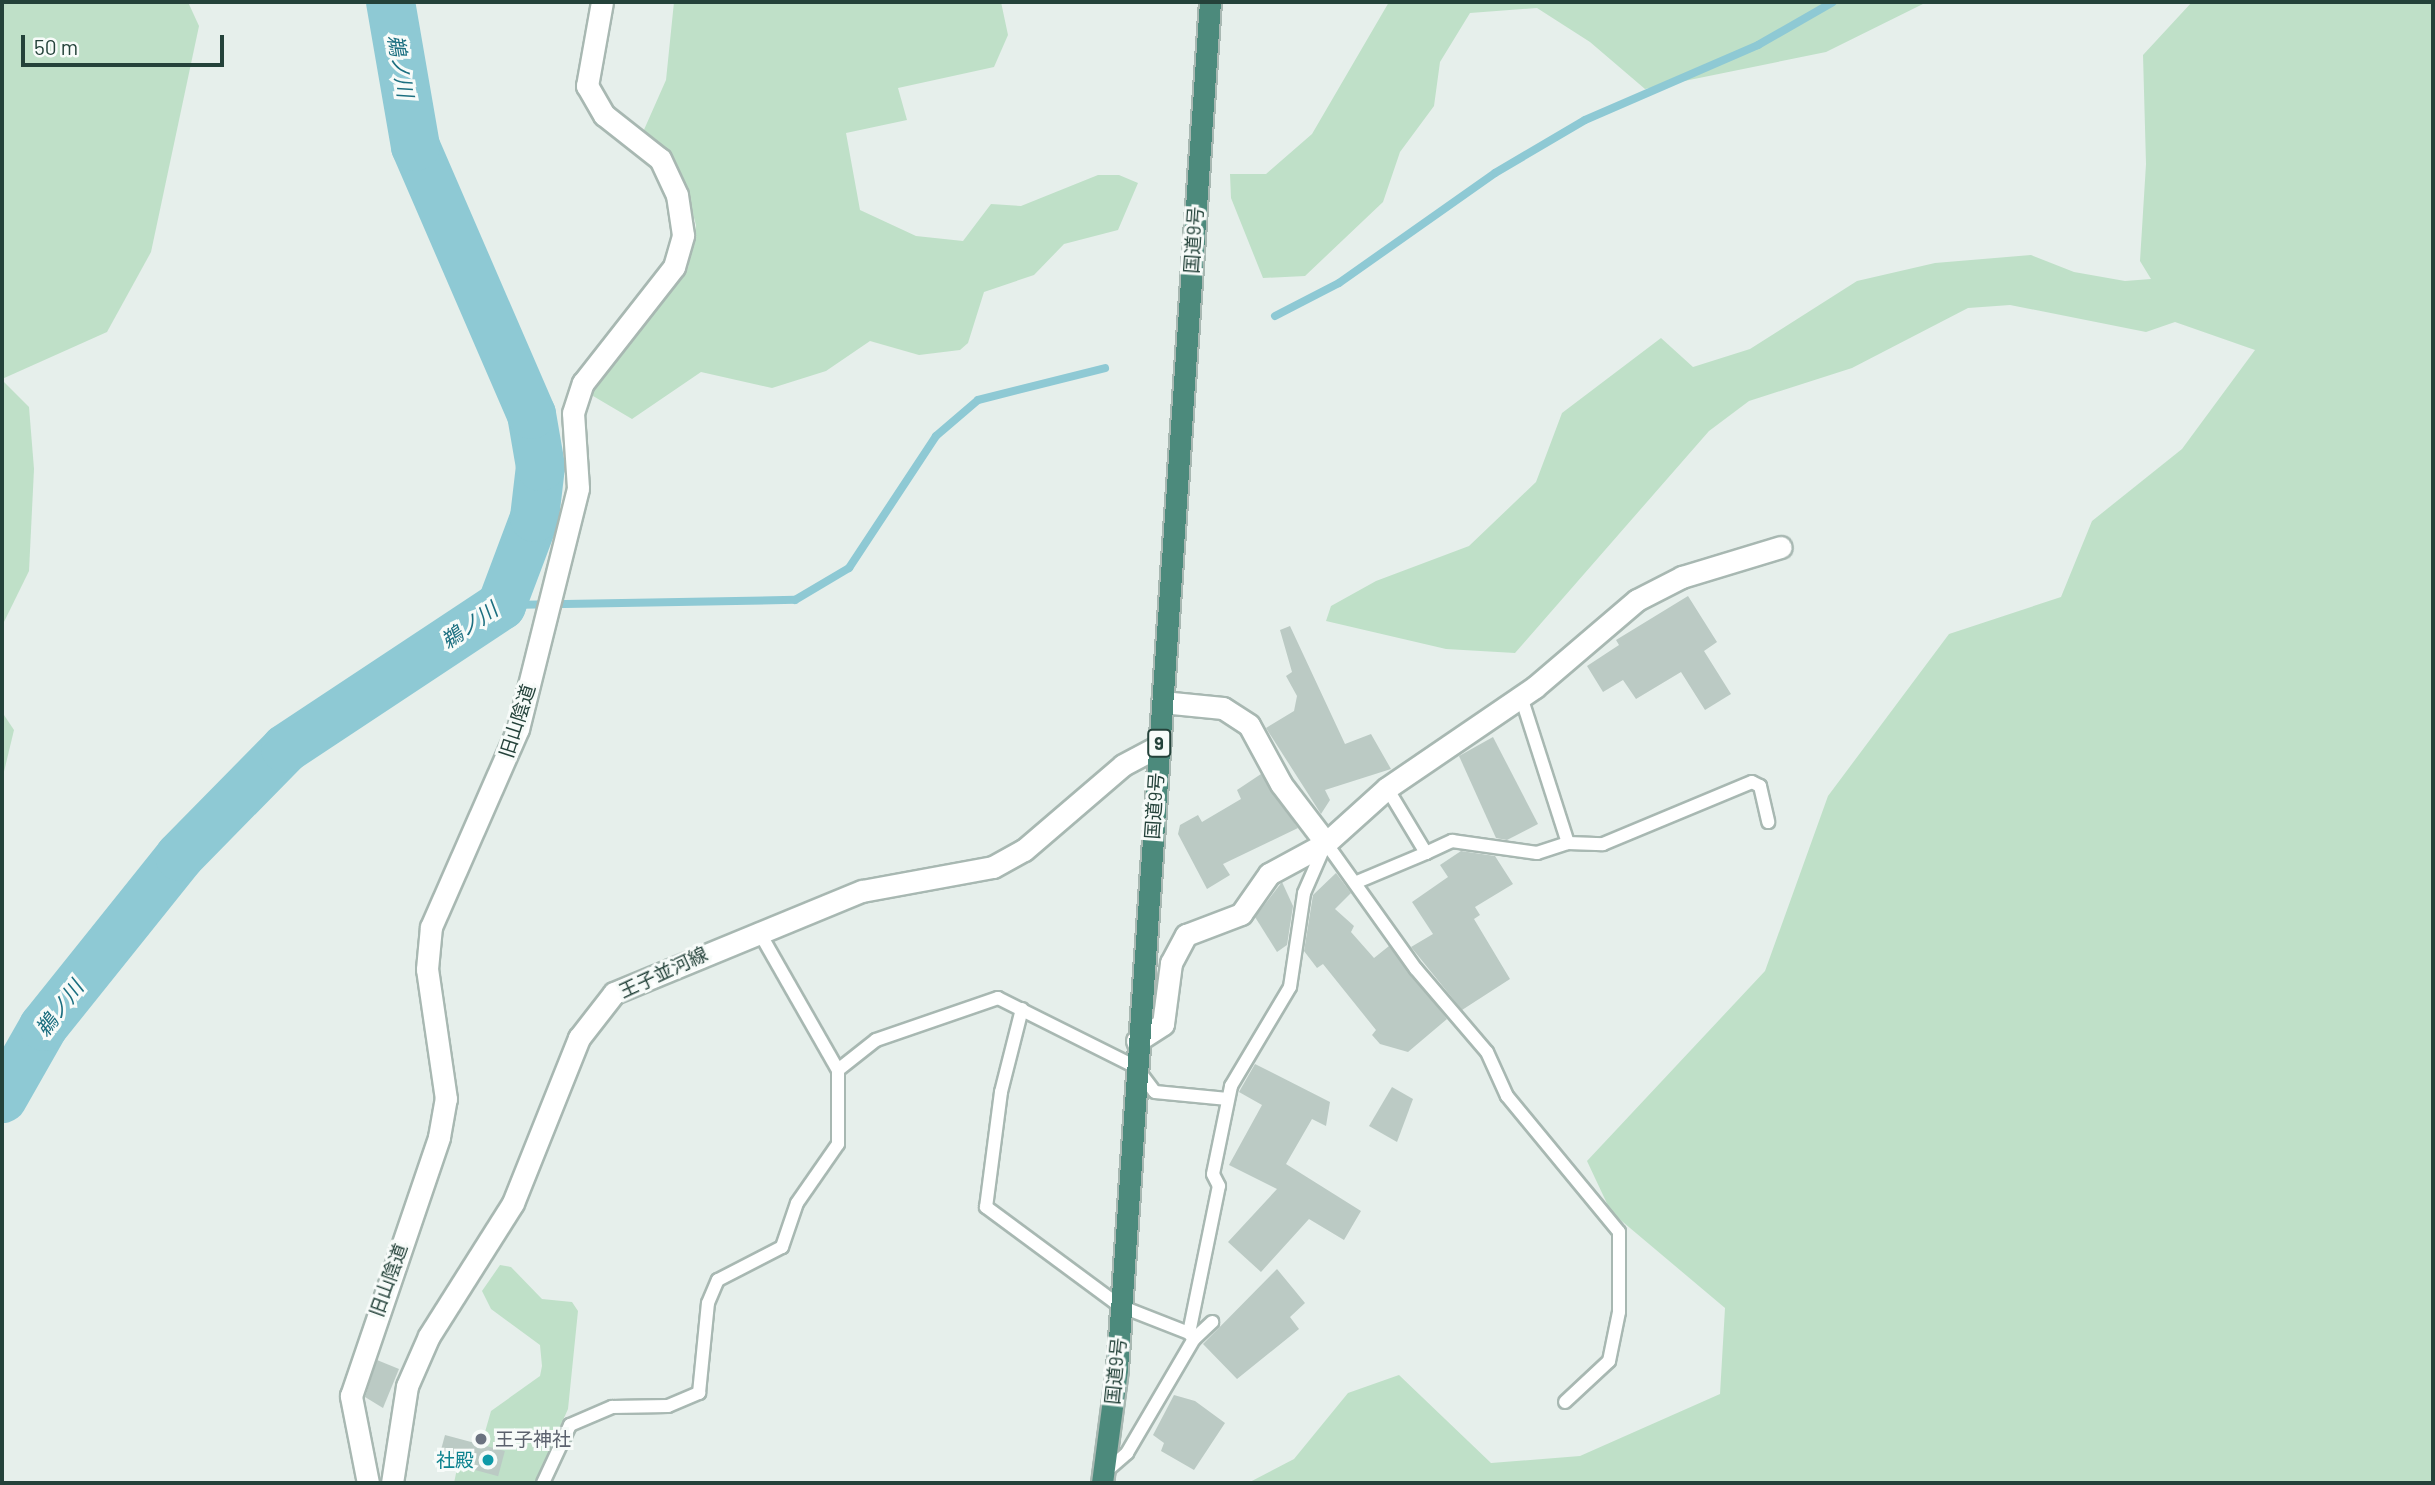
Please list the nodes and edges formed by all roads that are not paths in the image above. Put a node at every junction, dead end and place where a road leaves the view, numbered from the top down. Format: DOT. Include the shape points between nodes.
graph roads {
  1 [pos="602,2"];
  2 [pos="1210,2"];
  3 [pos="1781,547"];
  4 [pos="1521,697"];
  5 [pos="1162,702"];
  6 [pos="1158,746"];
  7 [pos="1387,788"];
  8 [pos="1768,822"];
  9 [pos="1326,843"];
  10 [pos="1568,843"];
  11 [pos="1426,853"];
  12 [pos="1357,882"];
  13 [pos="757,930"];
  14 [pos="1022,1009"];
  15 [pos="1138,1041"];
  16 [pos="1136,1067"];
  17 [pos="838,1070"];
  18 [pos="1228,1099"];
  19 [pos="1121,1306"];
  20 [pos="1213,1322"];
  21 [pos="1191,1336"];
  22 [pos="1564,1402"];
  23 [pos="1102,1479"];
  24 [pos="369,1483"];
  25 [pos="392,1483"];
  26 [pos="543,1483"];
  1 -- 24 [label="street, 旧山陰道" via="587,86 604,115 660,159 677,195 683,236 674,267 583,383 573,412 578,488 518,729 431,927 427,969 446,1098 439,1137 351,1396"];
  2 -- 5 [label="highway, 国道9号 / 9"];
  3 -- 4 [label="street" via="1682,577 1637,600"];
  4 -- 7 [label="street"];
  4 -- 10 [label="lane"];
  5 -- 6 [label="highway, 国道9号 / 9"];
  5 -- 9 [label="street" via="1223,708 1249,725 1281,784"];
  6 -- 13 [label="street, 王子並河線" via="1123,765 1024,850 993,867 882,884"];
  6 -- 15 [label="highway, 国道9号 / 9"];
  7 -- 9 [label="street"];
  7 -- 11 [label="lane"];
  8 -- 10 [label="lane" via="1760,786 1752,782 1603,845"];
  9 -- 12 [label="lane"];
  9 -- 15 [label="street" via="1269,874 1241,914 1186,934 1171,962 1163,1024"];
  9 -- 18 [label="lane" via="1304,893 1290,987 1237,1071"];
  10 -- 11 [label="lane" via="1537,853 1452,841"];
  11 -- 12 [label="lane"];
  12 -- 22 [label="lane" via="1416,969 1487,1052 1507,1096 1619,1232 1619,1312 1609,1361"];
  13 -- 17 [label="lane"];
  13 -- 25 [label="street, 王子並河線" via="614,993 579,1038 513,1203 429,1336 407,1386"];
  14 -- 16 [label="lane"];
  14 -- 17 [label="lane" via="998,999 876,1040"];
  14 -- 19 [label="lane" via="1001,1092 986,1207"];
  15 -- 16 [label="highway, 国道9号 / 9"];
  16 -- 18 [label="lane" via="1155,1092"];
  16 -- 19 [label="highway, 国道9号 / 9"];
  17 -- 26 [label="lane" via="838,1144 797,1203 782,1247 718,1280 708,1303 699,1393 668,1406 612,1407 570,1425"];
  18 -- 21 [label="lane" via="1213,1174 1219,1186"];
  19 -- 21 [label="lane"];
  19 -- 23 [label="highway, 国道9号 / 9"];
  20 -- 21 [label="lane"];
  21 -- 23 [label="lane" via="1127,1453"];
}
